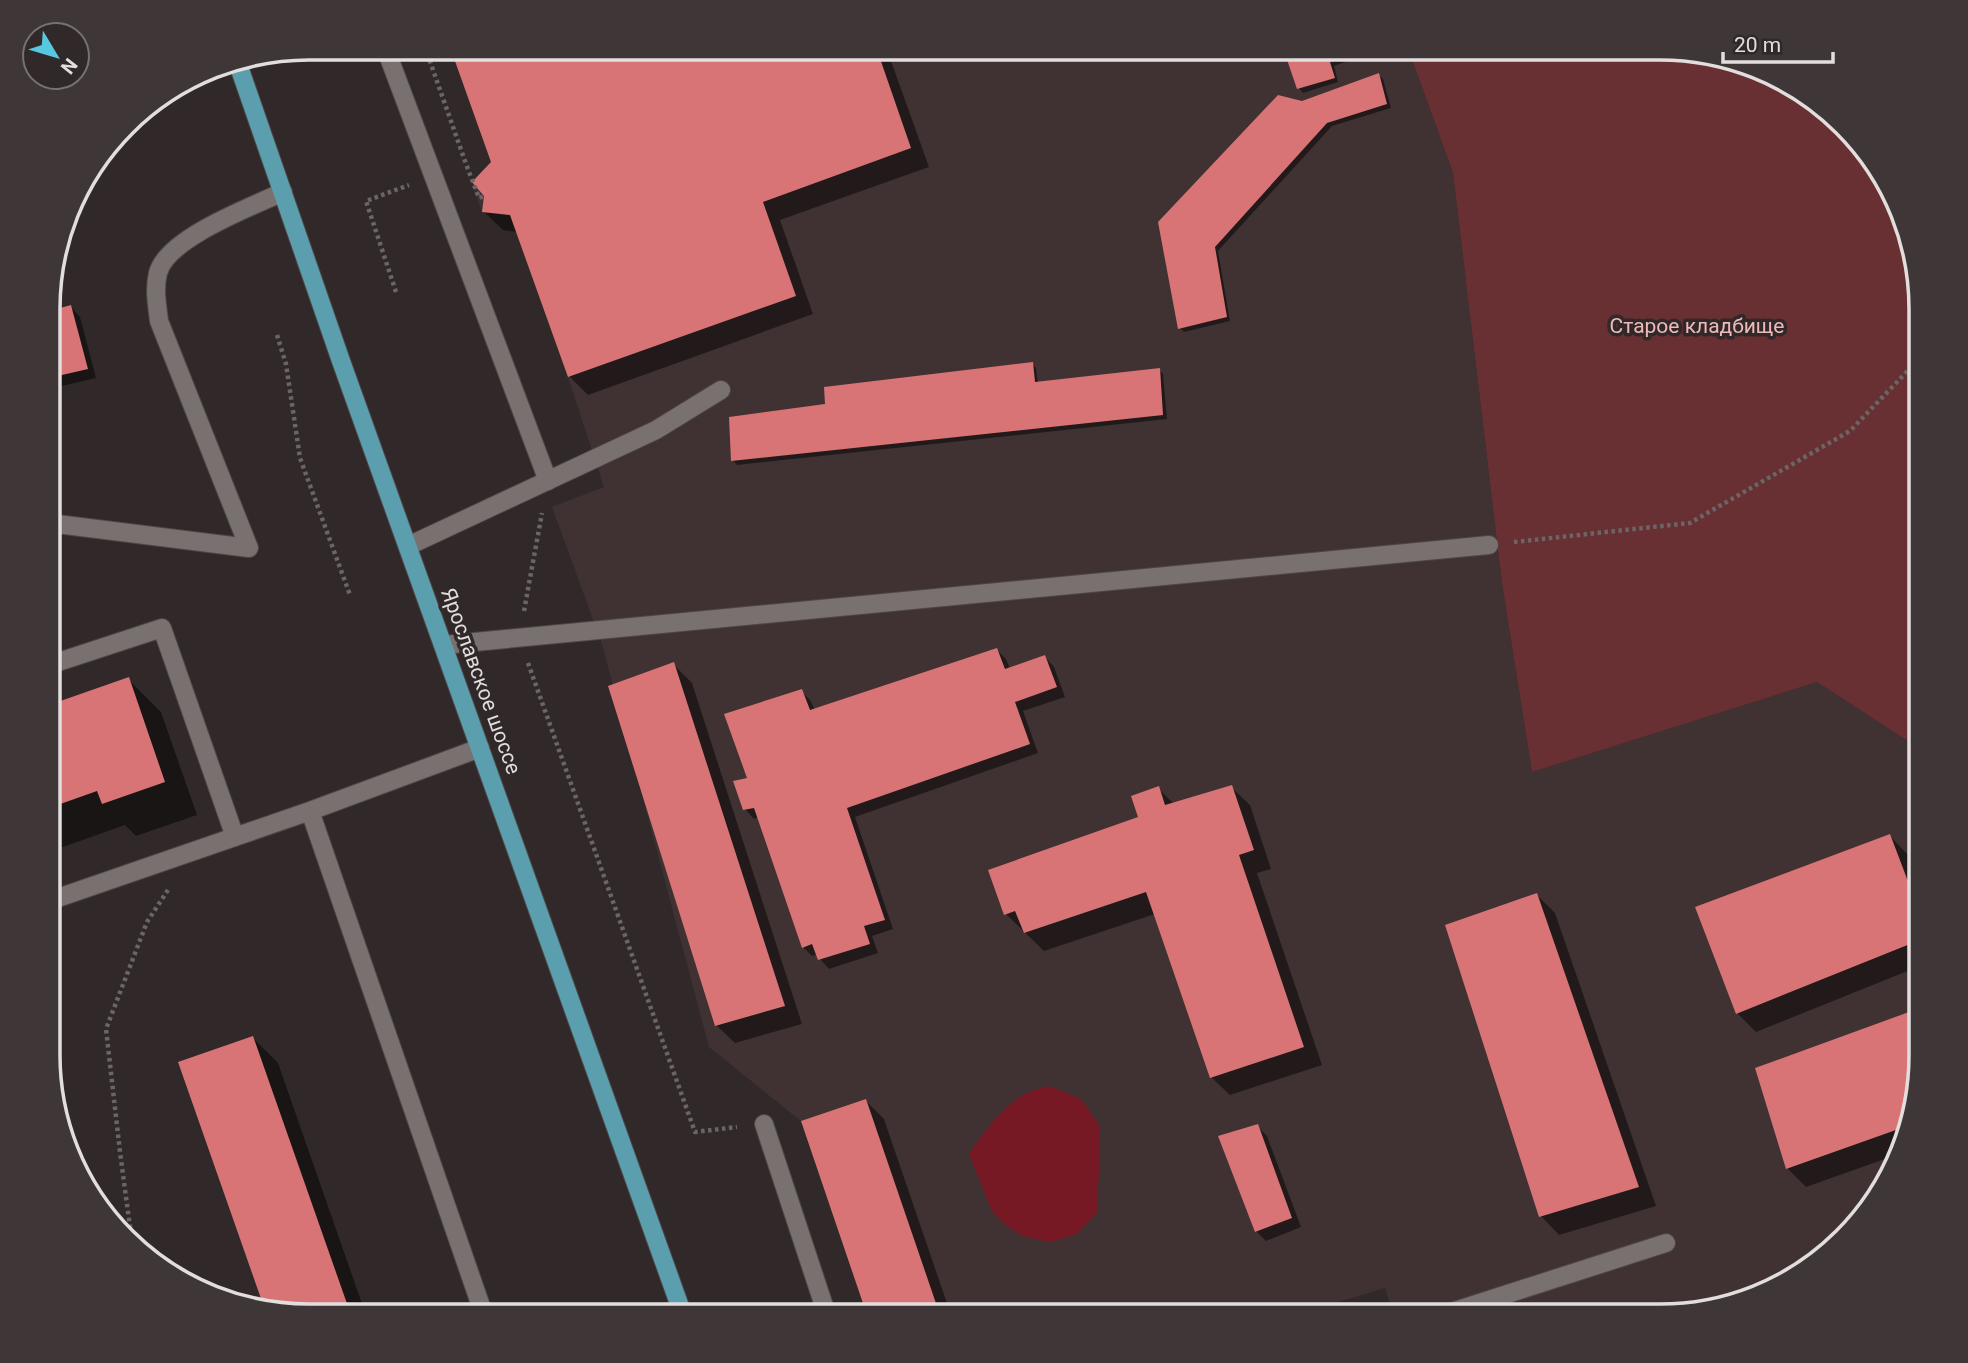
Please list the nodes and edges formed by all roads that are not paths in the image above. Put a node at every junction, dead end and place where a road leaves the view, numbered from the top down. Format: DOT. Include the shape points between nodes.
graph roads {
  1 [pos="390,60"];
  2 [pos="240,69"];
  3 [pos="283,192"];
  4 [pos="721,390"];
  5 [pos="548,481"];
  6 [pos="60,524"];
  7 [pos="1489,545"];
  8 [pos="408,547"];
  9 [pos="443,645"];
  10 [pos="60,662"];
  11 [pos="480,748"];
  12 [pos="310,811"];
  13 [pos="235,836"];
  14 [pos="60,897"];
  15 [pos="764,1124"];
  16 [pos="1665,1243"];
  17 [pos="480,1304"];
  18 [pos="679,1304"];
  19 [pos="823,1304"];
  20 [pos="1476,1304"];
  1 -- 5 [label="lane"];
  2 -- 3 [label="main road, Ярославское шоссе"];
  3 -- 6 [label="lane" via="176,247 158,269 155,291 159,321 249,548"];
  3 -- 8 [label="main road, Ярославское шоссе"];
  4 -- 5 [label="lane" via="656,430"];
  5 -- 8 [label="lane"];
  7 -- 9 [label="lane"];
  8 -- 9 [label="main road, Ярославское шоссе"];
  9 -- 11 [label="main road, Ярославское шоссе"];
  10 -- 13 [label="lane" via="162,628"];
  11 -- 12 [label="lane"];
  11 -- 18 [label="main road, Ярославское шоссе"];
  12 -- 13 [label="lane"];
  12 -- 17 [label="lane"];
  13 -- 14 [label="lane"];
  15 -- 19 [label="lane"];
  16 -- 20 [label="lane"];
}
